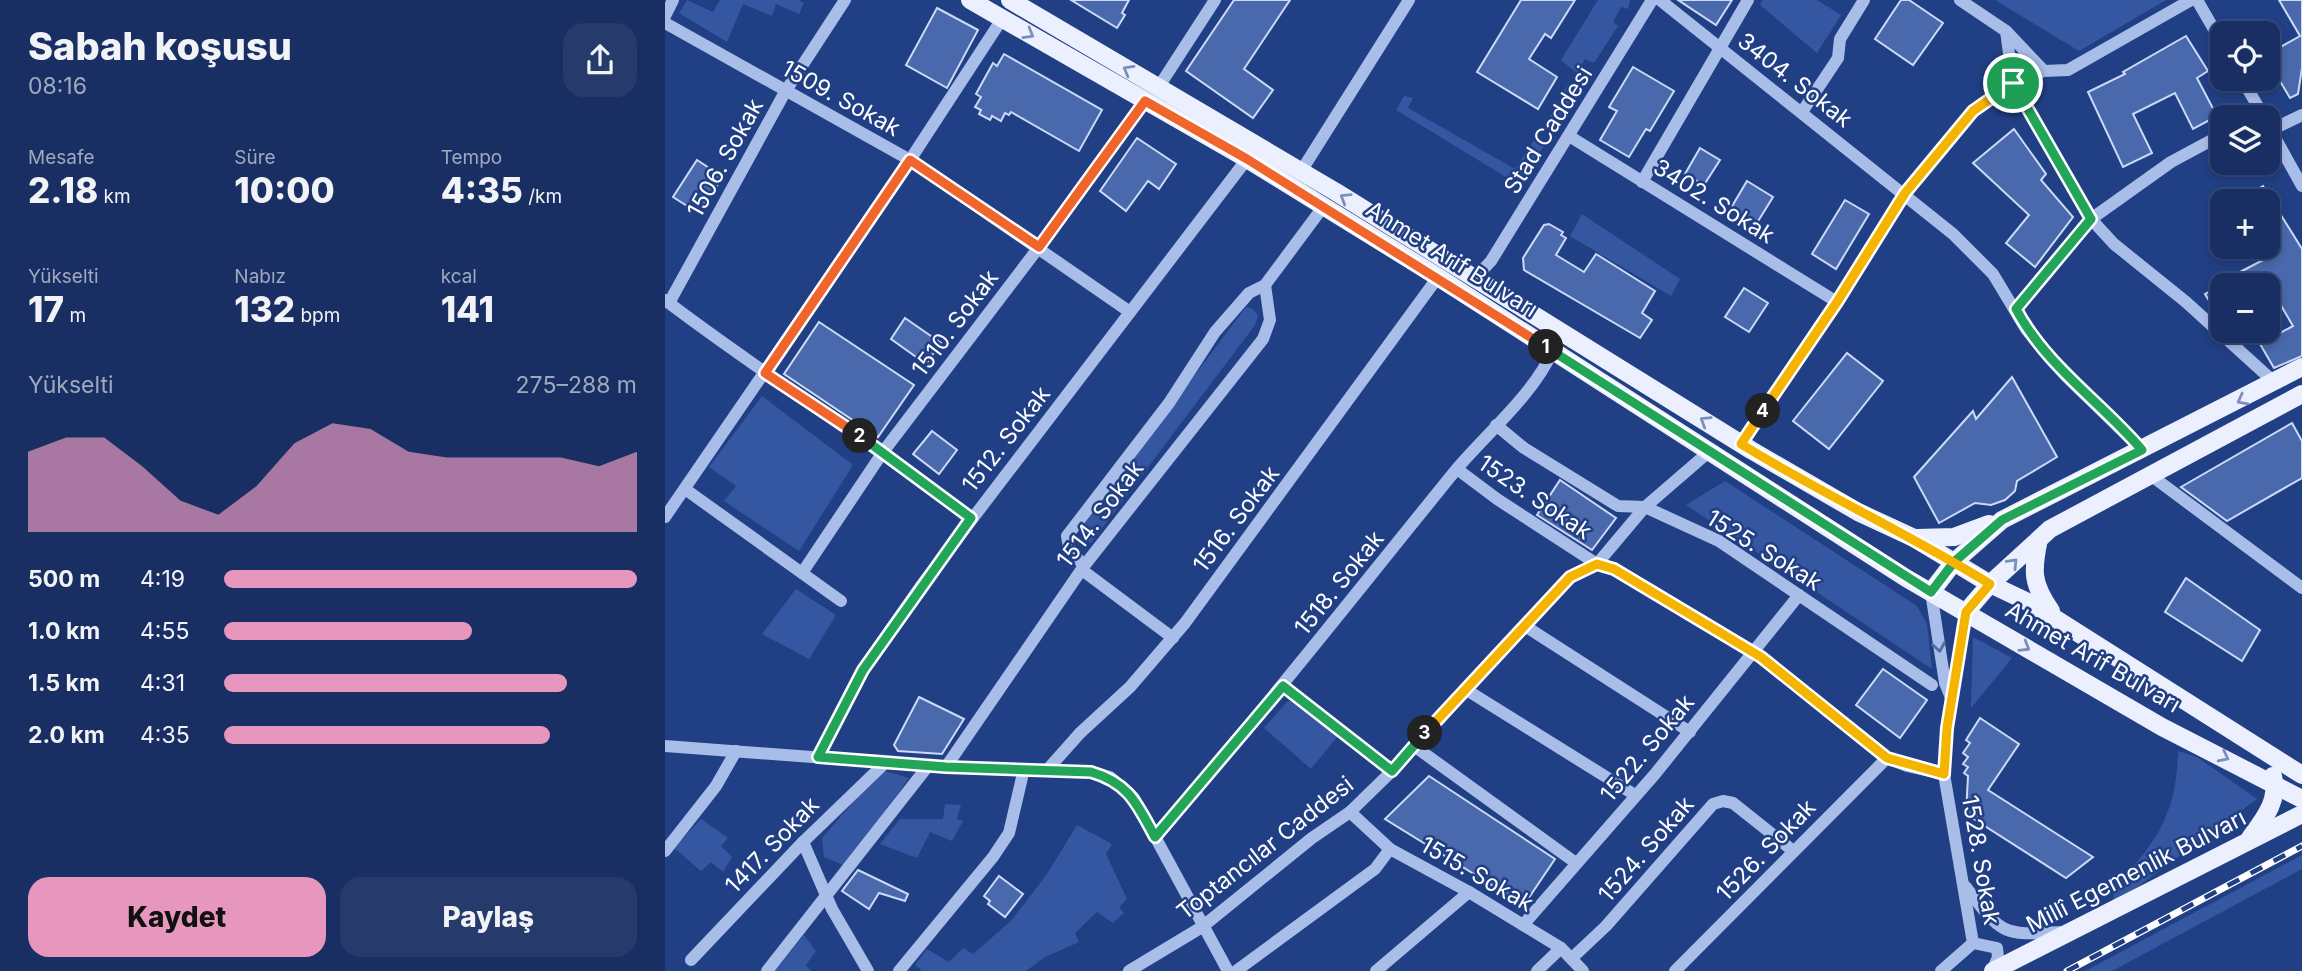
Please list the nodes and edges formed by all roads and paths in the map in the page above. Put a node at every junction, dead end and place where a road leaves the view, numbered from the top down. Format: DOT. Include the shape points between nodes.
graph roads {
  1 [pos="673,0"];
  2 [pos="845,0"];
  3 [pos="970,0"];
  4 [pos="1215,0"];
  5 [pos="1409,0"];
  6 [pos="1652,0"];
  7 [pos="1660,0"];
  8 [pos="1748,0"];
  9 [pos="1864,0"];
  10 [pos="1960,0"];
  11 [pos="2190,0"];
  12 [pos="2197,0"];
  13 [pos="1019,2"];
  14 [pos="665,16"];
  15 [pos="1002,19"];
  16 [pos="2210,22"];
  17 [pos="665,23"];
  18 [pos="2006,31"];
  19 [pos="1720,48"];
  20 [pos="2045,71"];
  21 [pos="2013,83"];
  22 [pos="1158,88"];
  23 [pos="785,92"];
  24 [pos="1145,101"];
  25 [pos="1802,112"];
  26 [pos="2302,115"];
  27 [pos="2280,124"];
  28 [pos="1569,136"];
  29 [pos="2210,141"];
  30 [pos="2280,147"];
  31 [pos="1247,159"];
  32 [pos="910,160"];
  33 [pos="1300,173"];
  34 [pos="1643,182"];
  35 [pos="2302,186"];
  36 [pos="1905,193"];
  37 [pos="1323,207"];
  38 [pos="2091,219"];
  39 [pos="1039,247"];
  40 [pos="1438,277"];
  41 [pos="1475,278"];
  42 [pos="1265,285"];
  43 [pos="667,302"];
  44 [pos="1837,302"];
  45 [pos="2016,309"];
  46 [pos="1130,312"];
  47 [pos="1552,352"];
  48 [pos="2302,368"];
  49 [pos="765,373"];
  50 [pos="2274,382"];
  51 [pos="2302,394"];
  52 [pos="1496,425"];
  53 [pos="1741,444"];
  54 [pos="1711,450"];
  55 [pos="2142,450"];
  56 [pos="883,452"];
  57 [pos="1457,469"];
  58 [pos="2149,474"];
  59 [pos="685,489"];
  60 [pos="1645,507"];
  61 [pos="665,517"];
  62 [pos="971,518"];
  63 [pos="2002,520"];
  64 [pos="1914,538"];
  65 [pos="2039,539"];
  66 [pos="1954,562"];
  67 [pos="1597,564"];
  68 [pos="1083,568"];
  69 [pos="802,573"];
  70 [pos="2298,582"];
  71 [pos="1990,584"];
  72 [pos="1931,592"];
  73 [pos="1799,595"];
  74 [pos="841,601"];
  75 [pos="1966,612"];
  76 [pos="2057,620"];
  77 [pos="1525,625"];
  78 [pos="1173,638"];
  79 [pos="1753,652"];
  80 [pos="1932,685"];
  81 [pos="1283,686"];
  82 [pos="1465,689"];
  83 [pos="1953,700"];
  84 [pos="1690,732"];
  85 [pos="665,746"];
  86 [pos="1414,746"];
  87 [pos="736,751"];
  88 [pos="2267,752"];
  89 [pos="818,757"];
  90 [pos="1887,758"];
  91 [pos="886,762"];
  92 [pos="928,766"];
  93 [pos="946,767"];
  94 [pos="1024,769"];
  95 [pos="1048,769"];
  96 [pos="1392,771"];
  97 [pos="1944,774"];
  98 [pos="2302,775"];
  99 [pos="2276,784"];
  100 [pos="1635,795"];
  101 [pos="2302,799"];
  102 [pos="1350,812"];
  103 [pos="2302,814"];
  104 [pos="1155,837"];
  105 [pos="2248,841"];
  106 [pos="803,842"];
  107 [pos="1390,849"];
  108 [pos="1792,850"];
  109 [pos="665,851"];
  110 [pos="1576,863"];
  111 [pos="1964,884"];
  112 [pos="1469,892"];
  113 [pos="825,895"];
  114 [pos="1523,925"];
  115 [pos="1202,927"];
  116 [pos="2066,932"];
  117 [pos="1973,943"];
  118 [pos="1561,948"];
  119 [pos="1572,958"];
  120 [pos="691,960"];
  121 [pos="767,971"];
  122 [pos="868,971"];
  123 [pos="899,971"];
  124 [pos="1129,971"];
  125 [pos="1228,971"];
  126 [pos="1236,971"];
  127 [pos="1376,971"];
  128 [pos="1537,971"];
  129 [pos="1583,971"];
  130 [pos="1675,971"];
  131 [pos="1941,971"];
  132 [pos="1992,971"];
  1 -- 14 [label="street"];
  2 -- 23 [label="street, 1506. Sokak"];
  3 -- 15 [label="main road, Ahmet Arif Bulvarı"];
  4 -- 22 [label="street"];
  5 -- 33 [label="street"];
  6 -- 28 [label="street, Stad Caddesi"];
  7 -- 19 [label="street, 3404. Sokak"];
  8 -- 19 [label="street"];
  9 -- 25 [label="street" via="1840,39 1838,58"];
  10 -- 18 [label="street"];
  11 -- 20 [label="street" via="2068,70"];
  12 -- 16 [label="street"];
  22 -- 13 [label="main road, Ahmet Arif Bulvarı, one-way"];
  15 -- 24 [label="main road, Ahmet Arif Bulvarı, one-way"];
  15 -- 32 [label="street"];
  17 -- 23 [label="street, 1509. Sokak"];
  18 -- 20 [label="street"];
  18 -- 21 [label="street"];
  19 -- 25 [label="street, 3404. Sokak"];
  19 -- 34 [label="street"];
  20 -- 21 [label="street"];
  21 -- 36 [label="street" via="1973,111"];
  21 -- 38 [label="street"];
  22 -- 33 [label="main road, Ahmet Arif Bulvarı"];
  23 -- 32 [label="street, 1509. Sokak"];
  23 -- 43 [label="street, 1506. Sokak"];
  24 -- 31 [label="main road, Ahmet Arif Bulvarı"];
  24 -- 39 [label="street, 1510. Sokak"];
  25 -- 36 [label="street, 3404. Sokak"];
  26 -- 27 [label="street"];
  28 -- 34 [label="street, 3402. Sokak"];
  28 -- 41 [label="street, Stad Caddesi" via="1491,261"];
  29 -- 38 [label="street" via="2171,162"];
  30 -- 35 [label="street"];
  31 -- 37 [label="main road, Ahmet Arif Bulvarı"];
  31 -- 46 [label="street, 1512. Sokak"];
  32 -- 39 [label="street, 1509. Sokak"];
  32 -- 49 [label="street"];
  41 -- 33 [label="main road, Ahmet Arif Bulvarı, one-way"];
  34 -- 44 [label="street, 3402. Sokak"];
  36 -- 44 [label="street"];
  36 -- 45 [label="street, 3404. Sokak" via="1993,274"];
  37 -- 40 [label="main road, Ahmet Arif Bulvarı"];
  37 -- 42 [label="street"];
  38 -- 45 [label="street"];
  38 -- 50 [label="street"];
  39 -- 46 [label="street, 1509. Sokak"];
  39 -- 56 [label="street, 1510. Sokak"];
  40 -- 47 [label="main road, Ahmet Arif Bulvarı"];
  40 -- 78 [label="street, 1516. Sokak"];
  53 -- 41 [label="main road, Ahmet Arif Bulvarı, one-way"];
  42 -- 68 [label="street, 1514. Sokak" via="1270,320 1263,339"];
  42 -- 68 [label="street" via="1249,293 1215,332 1169,403 1067,536 1069,548"];
  43 -- 49 [label="street"];
  44 -- 53 [label="street"];
  45 -- 55 [label="street, 3404. Sokak" via="2026,329 2066,376"];
  46 -- 62 [label="street, 1512. Sokak"];
  47 -- 52 [label="street, 1518. Sokak"];
  47 -- 54 [label="main road, Ahmet Arif Bulvarı"];
  48 -- 50 [label="main road"];
  49 -- 56 [label="street"];
  49 -- 59 [label="street"];
  50 -- 55 [label="main road, one-way"];
  51 -- 58 [label="main road"];
  52 -- 57 [label="street, 1518. Sokak"];
  52 -- 60 [label="street, 1525. Sokak" via="1524,448 1618,506"];
  53 -- 64 [label="main road, Ahmet Arif Bulvarı" via="1858,512"];
  54 -- 60 [label="street, Toptancılar Caddesi"];
  54 -- 72 [label="main road, Ahmet Arif Bulvarı"];
  55 -- 63 [label="main road"];
  56 -- 62 [label="street"];
  56 -- 69 [label="street, 1510. Sokak"];
  57 -- 67 [label="street, 1523. Sokak"];
  57 -- 81 [label="street, 1518. Sokak"];
  58 -- 65 [label="main road"];
  58 -- 70 [label="street"];
  59 -- 61 [label="street"];
  59 -- 69 [label="street"];
  60 -- 67 [label="street, Toptancılar Caddesi"];
  60 -- 73 [label="street, 1525. Sokak" via="1719,541"];
  62 -- 89 [label="street, 1512. Sokak" via="863,670"];
  63 -- 64 [label="main road" via="1954,537"];
  63 -- 66 [label="main road"];
  64 -- 66 [label="main road, Ahmet Arif Bulvarı"];
  71 -- 65 [label="main road, one-way"];
  65 -- 76 [label="main road" via="2034,577 2040,597"];
  66 -- 71 [label="main road, Ahmet Arif Bulvarı"];
  66 -- 72 [label="main road"];
  67 -- 77 [label="street, Toptancılar Caddesi" via="1570,577"];
  67 -- 79 [label="street, 1523. Sokak" via="1614,569"];
  68 -- 78 [label="street"];
  68 -- 93 [label="street, 1514. Sokak"];
  69 -- 74 [label="street"];
  71 -- 75 [label="main road"];
  71 -- 76 [label="main road, Ahmet Arif Bulvarı"];
  72 -- 75 [label="main road, Ahmet Arif Bulvarı"];
  72 -- 83 [label="street, one-way" via="1945,683"];
  73 -- 79 [label="street, 1522. Sokak"];
  73 -- 80 [label="street, 1525. Sokak"];
  75 -- 83 [label="street, 1528. Sokak"];
  75 -- 99 [label="main road, Ahmet Arif Bulvarı, one-way" via="2162,727"];
  76 -- 88 [label="main road, Ahmet Arif Bulvarı"];
  77 -- 82 [label="street, Toptancılar Caddesi"];
  77 -- 84 [label="street"];
  78 -- 95 [label="street, 1516. Sokak"];
  79 -- 84 [label="street, 1522. Sokak"];
  79 -- 90 [label="street, 1523. Sokak"];
  81 -- 96 [label="street"];
  81 -- 104 [label="street, 1518. Sokak"];
  82 -- 86 [label="street, Toptancılar Caddesi"];
  82 -- 100 [label="street"];
  83 -- 97 [label="street, 1528. Sokak"];
  84 -- 100 [label="street, 1522. Sokak"];
  85 -- 87 [label="street"];
  86 -- 96 [label="street, Toptancılar Caddesi"];
  86 -- 110 [label="street"];
  87 -- 89 [label="street"];
  87 -- 109 [label="street" via="716,786"];
  88 -- 98 [label="main road, Ahmet Arif Bulvarı"];
  88 -- 99 [label="main road"];
  89 -- 91 [label="street"];
  90 -- 97 [label="street, 1523. Sokak"];
  90 -- 108 [label="street, 1526. Sokak"];
  91 -- 92 [label="street"];
  91 -- 106 [label="street, 1417. Sokak"];
  92 -- 93 [label="street"];
  92 -- 113 [label="street"];
  93 -- 94 [label="street"];
  94 -- 95 [label="street"];
  94 -- 123 [label="street" via="1009,832"];
  95 -- 104 [label="street" via="1111,777 1134,798"];
  96 -- 102 [label="street, Toptancılar Caddesi"];
  97 -- 111 [label="street, 1528. Sokak"];
  99 -- 101 [label="main road, Ahmet Arif Bulvarı"];
  99 -- 105 [label="main road" via="2271,807"];
  100 -- 110 [label="street, 1522. Sokak"];
  102 -- 107 [label="street, 1515. Sokak"];
  102 -- 115 [label="street, Toptancılar Caddesi"];
  103 -- 105 [label="main road, Millî Egemenlik Bulvarı"];
  104 -- 115 [label="street"];
  105 -- 116 [label="main road, Millî Egemenlik Bulvarı"];
  106 -- 113 [label="street"];
  106 -- 120 [label="street, 1417. Sokak"];
  107 -- 112 [label="street, 1515. Sokak"];
  107 -- 126 [label="street" via="1375,869"];
  108 -- 119 [label="street, 1524. Sokak" via="1733,803 1713,804"];
  108 -- 130 [label="street, 1526. Sokak"];
  110 -- 114 [label="street, 1522. Sokak"];
  111 -- 116 [label="street" via="2003,930"];
  111 -- 117 [label="street, 1528. Sokak"];
  112 -- 114 [label="street, 1515. Sokak"];
  112 -- 127 [label="street"];
  113 -- 121 [label="street"];
  113 -- 122 [label="street"];
  114 -- 118 [label="street, 1515. Sokak"];
  115 -- 124 [label="street, Toptancılar Caddesi"];
  115 -- 125 [label="street"];
  116 -- 132 [label="main road, Millî Egemenlik Bulvarı"];
  117 -- 131 [label="street, 1528. Sokak"];
  117 -- 132 [label="street" via="1997,948"];
  118 -- 119 [label="street, 1515. Sokak"];
  118 -- 128 [label="street"];
  119 -- 129 [label="street, 1515. Sokak"];
}
